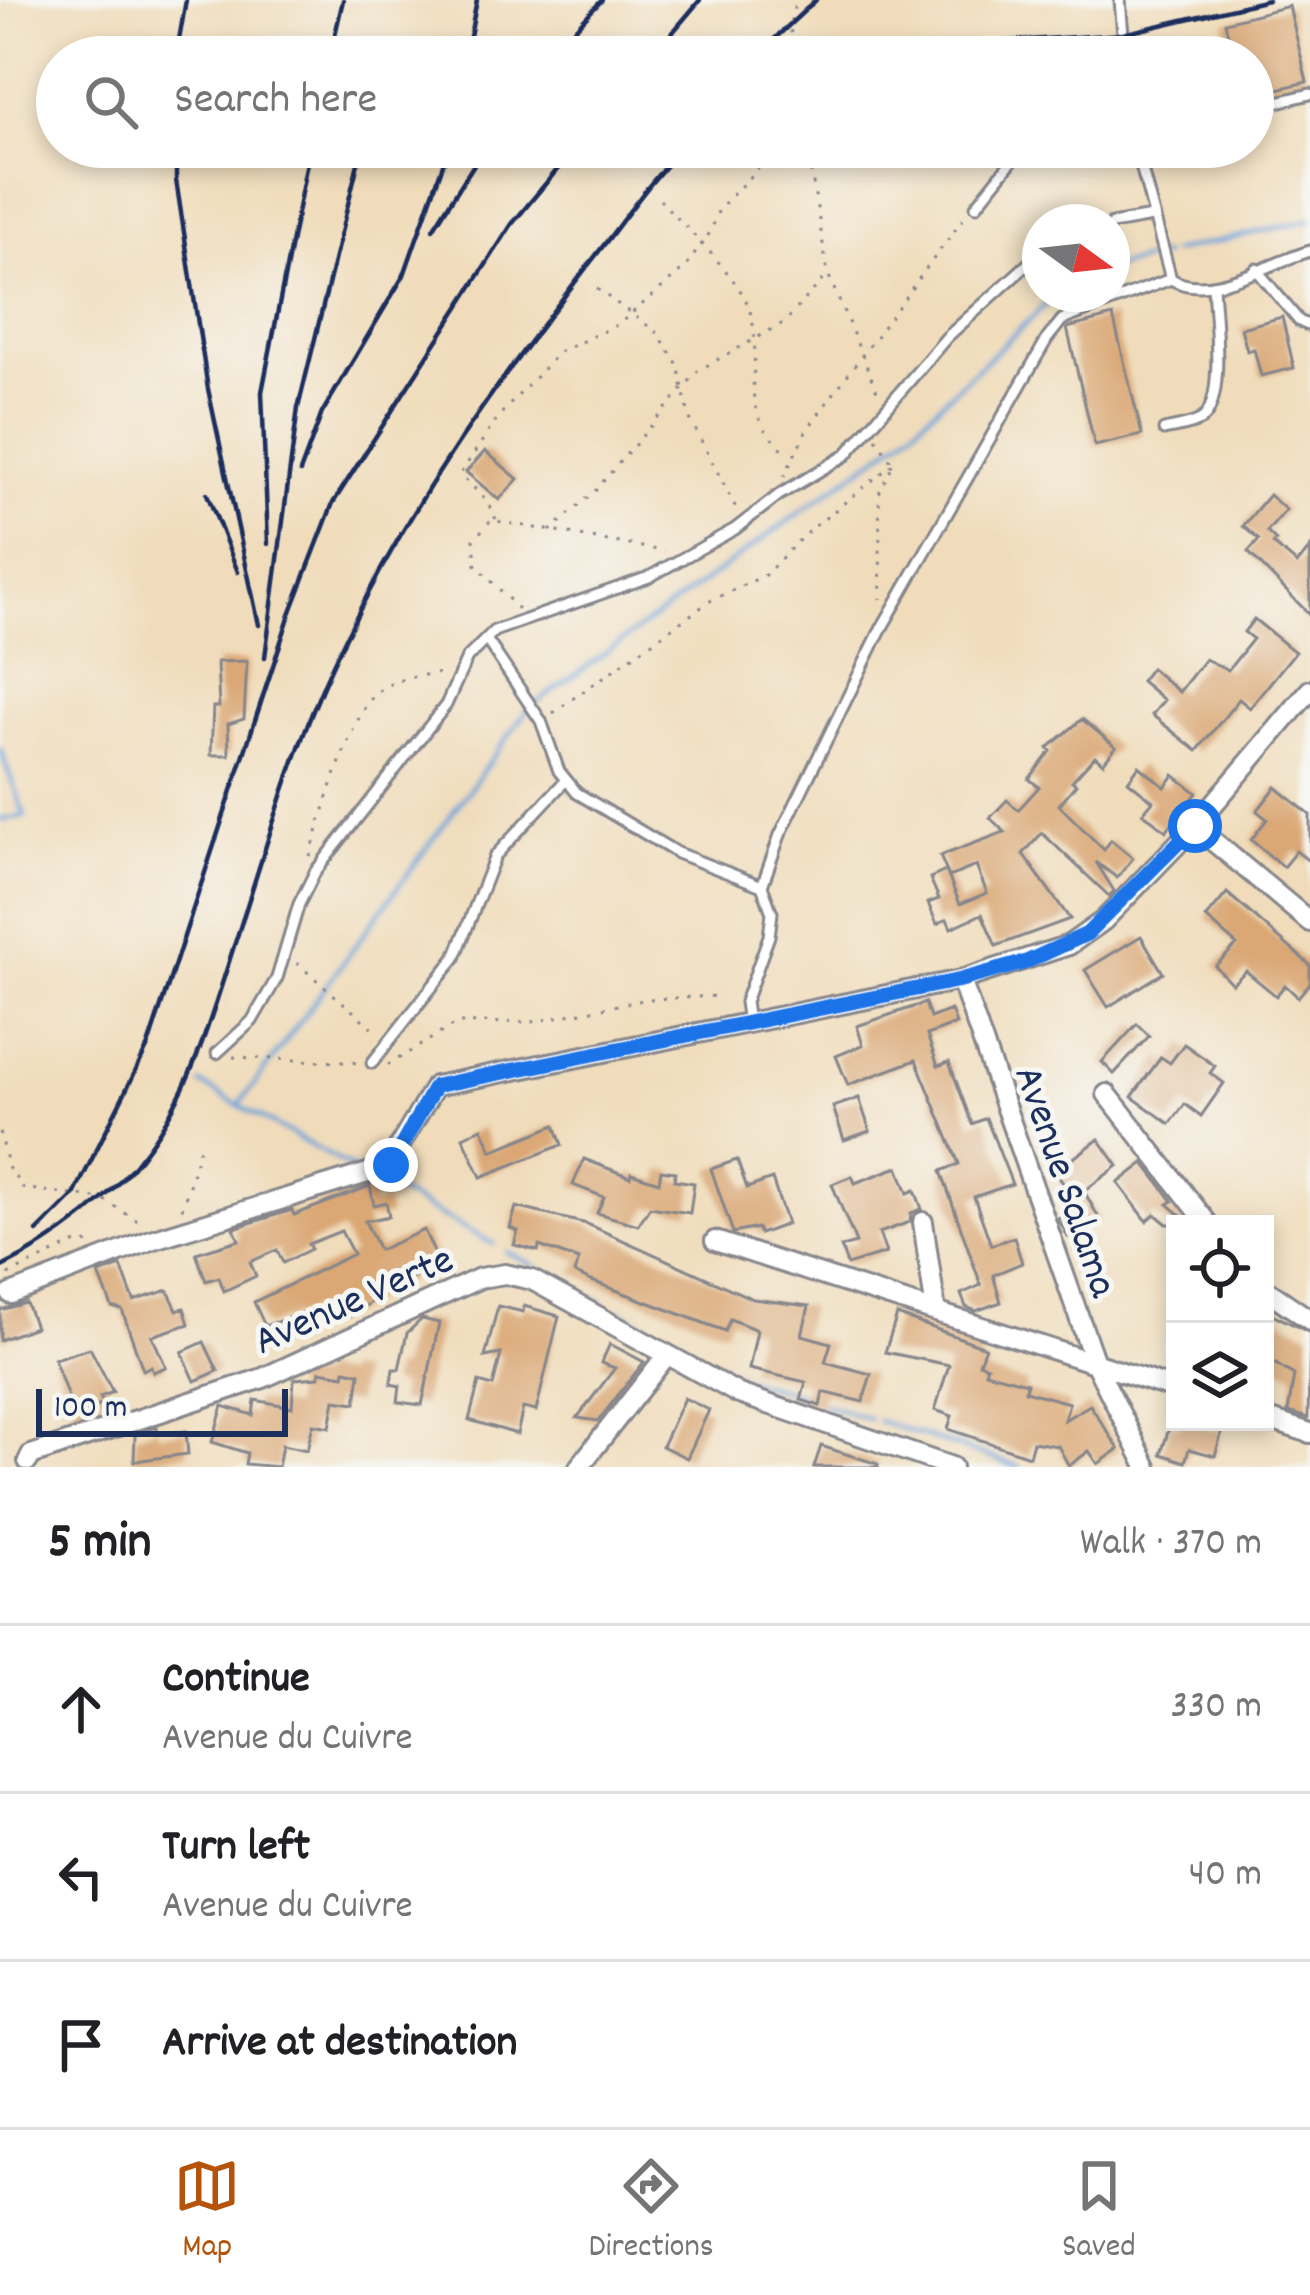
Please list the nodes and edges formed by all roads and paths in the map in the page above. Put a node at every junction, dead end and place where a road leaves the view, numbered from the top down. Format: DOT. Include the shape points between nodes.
graph roads {
  1 [pos="796,0"];
  2 [pos="1120,0"];
  3 [pos="791,36"];
  4 [pos="1123,36"];
  5 [pos="1310,94"];
  6 [pos="1274,103"];
  7 [pos="758,168"];
  8 [pos="811,168"];
  9 [pos="1006,168"];
  10 [pos="1141,168"];
  11 [pos="660,200"];
  12 [pos="976,206"];
  13 [pos="1152,217"];
  14 [pos="1130,221"];
  15 [pos="701,245"];
  16 [pos="1310,250"];
  17 [pos="1022,269"];
  18 [pos="1256,269"];
  19 [pos="828,274"];
  20 [pos="1171,279"];
  21 [pos="1213,285"];
  22 [pos="597,289"];
  23 [pos="633,311"];
  24 [pos="1310,326"];
  25 [pos="754,338"];
  26 [pos="863,352"];
  27 [pos="684,386"];
  28 [pos="886,414"];
  29 [pos="1164,430"];
  30 [pos="871,431"];
  31 [pos="790,454"];
  32 [pos="893,464"];
  33 [pos="779,495"];
  34 [pos="496,519"];
  35 [pos="744,521"];
  36 [pos="550,531"];
  37 [pos="696,552"];
  38 [pos="534,617"];
  39 [pos="880,631"];
  40 [pos="486,639"];
  41 [pos="467,658"];
  42 [pos="1310,690"];
  43 [pos="541,722"];
  44 [pos="565,782"];
  45 [pos="1195,826"];
  46 [pos="762,886"];
  47 [pos="298,904"];
  48 [pos="1310,922"];
  49 [pos="287,954"];
  50 [pos="961,980"];
  51 [pos="719,996"];
  52 [pos="748,1023"];
  53 [pos="390,1043"];
  54 [pos="217,1053"];
  55 [pos="372,1063"];
  56 [pos="1107,1094"];
  57 [pos="0,1132"];
  58 [pos="201,1144"];
  59 [pos="1201,1215"];
  60 [pos="922,1222"];
  61 [pos="173,1233"];
  62 [pos="151,1240"];
  63 [pos="715,1241"];
  64 [pos="11,1294"];
  65 [pos="1274,1295"];
  66 [pos="936,1312"];
  67 [pos="1310,1320"];
  68 [pos="666,1356"];
  69 [pos="1095,1363"];
  70 [pos="1166,1386"];
  71 [pos="1274,1421"];
  72 [pos="1310,1433"];
  73 [pos="50,1467"];
  74 [pos="579,1467"];
  75 [pos="952,1467"];
  76 [pos="1147,1467"];
  1 -- 3 [label="path"];
  2 -- 4 [label="lane"];
  5 -- 6 [label="lane"];
  7 -- 15 [label="path" via="719,208"];
  8 -- 19 [label="path"];
  9 -- 12 [label="lane"];
  10 -- 13 [label="lane"];
  11 -- 15 [label="path"];
  12 -- 26 [label="path"];
  13 -- 14 [label="lane"];
  13 -- 20 [label="lane"];
  15 -- 23 [label="path"];
  15 -- 25 [label="path" via="748,304"];
  16 -- 18 [label="lane"];
  17 -- 28 [label="lane" via="947,337"];
  18 -- 21 [label="lane"];
  18 -- 24 [label="lane"];
  19 -- 25 [label="path" via="784,322"];
  19 -- 26 [label="path"];
  20 -- 21 [label="lane"];
  20 -- 39 [label="lane" via="1062,320"];
  21 -- 29 [label="lane" via="1210,406 1196,422"];
  22 -- 23 [label="path"];
  23 -- 27 [label="path" via="658,333"];
  23 -- 34 [label="path" via="559,352 460,474"];
  25 -- 27 [label="path"];
  25 -- 31 [label="path" via="753,410 770,440"];
  26 -- 28 [label="path"];
  26 -- 31 [label="path"];
  27 -- 35 [label="path" via="689,418"];
  27 -- 36 [label="path" via="596,491"];
  28 -- 30 [label="lane"];
  30 -- 32 [label="path"];
  30 -- 33 [label="lane"];
  31 -- 33 [label="path"];
  32 -- 39 [label="path" via="878,504"];
  32 -- 43 [label="path" via="765,575 710,602"];
  33 -- 35 [label="lane"];
  34 -- 36 [label="path"];
  34 -- 38 [label="path" via="474,539 476,565 501,596"];
  35 -- 37 [label="lane"];
  36 -- 37 [label="path"];
  37 -- 38 [label="lane"];
  38 -- 40 [label="lane"];
  39 -- 46 [label="lane"];
  40 -- 41 [label="lane"];
  40 -- 43 [label="lane"];
  41 -- 47 [label="lane" via="446,705"];
  41 -- 47 [label="path" via="446,673 414,675 376,692 326,801"];
  42 -- 45 [label="street"];
  43 -- 44 [label="lane"];
  44 -- 46 [label="lane" via="677,853"];
  44 -- 53 [label="lane" via="495,856 454,958"];
  45 -- 48 [label="street"];
  45 -- 50 [label="street" via="1087,934"];
  46 -- 52 [label="lane" via="770,936 745,1002"];
  47 -- 49 [label="lane"];
  49 -- 53 [label="path"];
  49 -- 54 [label="lane" via="252,1021"];
  50 -- 52 [label="street"];
  50 -- 69 [label="street, Avenue Salama"];
  51 -- 55 [label="path" via="648,999 533,1022 458,1023 404,1060"];
  52 -- 61 [label="street" via="435,1086 394,1162"];
  53 -- 55 [label="lane"];
  54 -- 55 [label="path"];
  56 -- 59 [label="street"];
  57 -- 62 [label="path" via="23,1187 102,1199 143,1224"];
  58 -- 61 [label="path"];
  60 -- 66 [label="street"];
  61 -- 62 [label="street"];
  62 -- 64 [label="street"];
  63 -- 66 [label="street"];
  65 -- 67 [label="street"];
  66 -- 69 [label="street"];
  68 -- 73 [label="street, Avenue Verte" via="532,1280 480,1278 263,1378 28,1461"];
  68 -- 74 [label="street"];
  68 -- 75 [label="street" via="739,1394"];
  69 -- 70 [label="street"];
  69 -- 76 [label="street, Avenue Salama"];
  71 -- 72 [label="street"];
}
